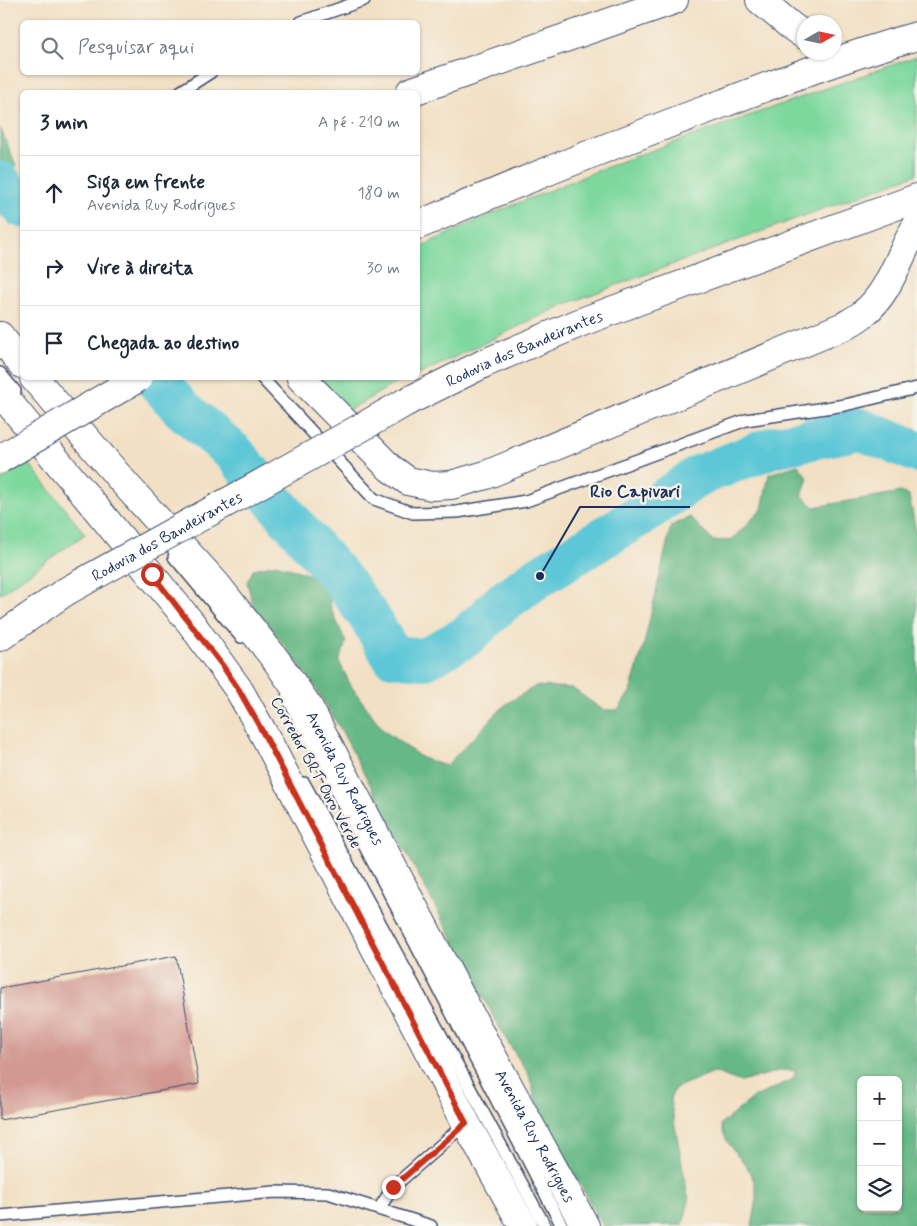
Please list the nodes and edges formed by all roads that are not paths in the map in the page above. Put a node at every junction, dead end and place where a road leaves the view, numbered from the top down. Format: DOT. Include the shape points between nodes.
graph roads {
  1 [pos="364,0"];
  2 [pos="674,0"];
  3 [pos="760,0"];
  4 [pos="307,20"];
  5 [pos="797,30"];
  6 [pos="917,36"];
  7 [pos="842,43"];
  8 [pos="884,45"];
  9 [pos="207,75"];
  10 [pos="183,90"];
  11 [pos="416,90"];
  12 [pos="917,198"];
  13 [pos="420,224"];
  14 [pos="917,226"];
  15 [pos="0,336"];
  16 [pos="0,350"];
  17 [pos="20,361"];
  18 [pos="0,373"];
  19 [pos="20,373"];
  20 [pos="26,380"];
  21 [pos="135,380"];
  22 [pos="264,380"];
  23 [pos="303,380"];
  24 [pos="917,388"];
  25 [pos="19,392"];
  26 [pos="0,459"];
  27 [pos="0,637"];
  28 [pos="250,648"];
  29 [pos="226,653"];
  30 [pos="278,685"];
  31 [pos="301,776"];
  32 [pos="466,1123"];
  33 [pos="379,1209"];
  34 [pos="0,1216"];
  35 [pos="431,1226"];
  36 [pos="523,1226"];
  37 [pos="545,1226"];
  38 [pos="562,1226"];
  39 [pos="585,1226"];
  1 -- 4 [label="lane"];
  2 -- 11 [label="main road"];
  3 -- 5 [label="main road"];
  6 -- 8 [label="main road"];
  7 -- 8 [label="main road"];
  8 -- 13 [label="main road" via="620,141"];
  9 -- 10 [label="lane"];
  12 -- 27 [label="main road, Rodovia dos Bandeirantes, bridge" via="584,321 485,363 406,402 65,592"];
  14 -- 23 [label="main road" via="882,294 864,313 844,326 486,475 451,485 432,486 408,481 390,468"];
  15 -- 17 [label="main road"];
  16 -- 19 [label="lane"];
  18 -- 25 [label="lane"];
  20 -- 28 [label="lane"];
  21 -- 26 [label="main road, bridge"];
  22 -- 24 [label="lane" via="374,499 413,513 457,512 526,501 746,420 845,405"];
  25 -- 29 [label="lane"];
  25 -- 32 [label="main road" via="239,690"];
  25 -- 39 [label="main road, Avenida Ruy Rodrigues" via="126,485 216,584 308,706"];
  30 -- 38 [label="lane, Corredor BRT Ouro Verde" via="289,700"];
  31 -- 37 [label="lane, Corredor BRT Ouro Verde"];
  32 -- 33 [label="lane" via="393,1187"];
  32 -- 36 [label="main road"];
  33 -- 34 [label="lane" via="328,1193 275,1192"];
  33 -- 35 [label="lane"];
}
